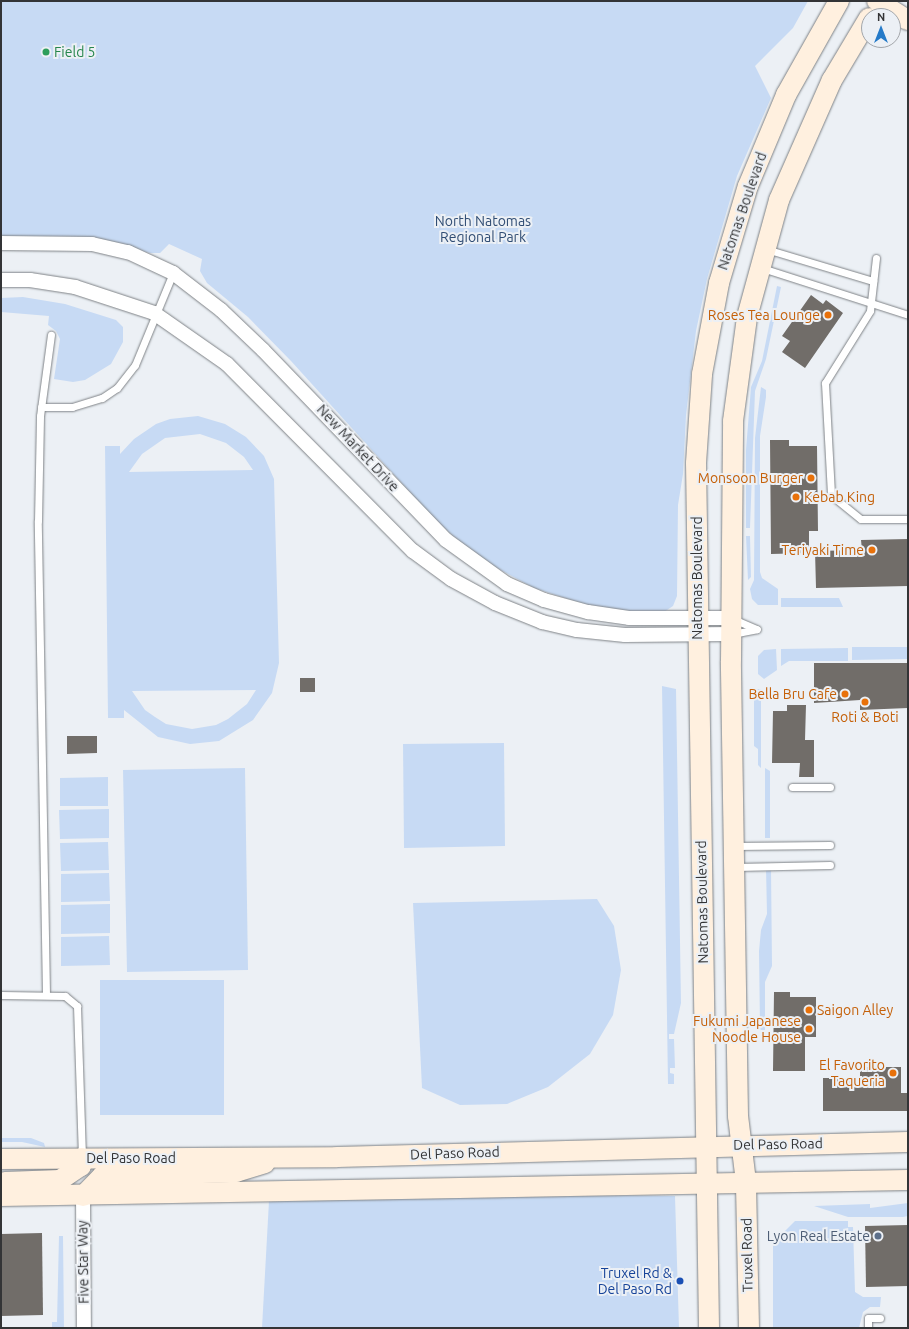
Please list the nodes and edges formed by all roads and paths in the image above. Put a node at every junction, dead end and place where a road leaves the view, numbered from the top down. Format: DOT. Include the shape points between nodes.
graph roads {
  1 [pos="839,1"];
  2 [pos="861,34"];
  3 [pos="1,243"];
  4 [pos="764,249"];
  5 [pos="876,258"];
  6 [pos="759,267"];
  7 [pos="173,273"];
  8 [pos="1,280"];
  9 [pos="874,281"];
  10 [pos="871,302"];
  11 [pos="154,313"];
  12 [pos="908,315"];
  13 [pos="51,335"];
  14 [pos="41,407"];
  15 [pos="908,518"];
  16 [pos="697,626"];
  17 [pos="731,626"];
  18 [pos="792,787"];
  19 [pos="830,787"];
  20 [pos="830,845"];
  21 [pos="734,846"];
  22 [pos="830,865"];
  23 [pos="734,867"];
  24 [pos="1,994"];
  25 [pos="46,994"];
  26 [pos="908,1142"];
  27 [pos="744,1144"];
  28 [pos="706,1145"];
  29 [pos="284,1157"];
  30 [pos="82,1158"];
  31 [pos="1,1159"];
  32 [pos="908,1180"];
  33 [pos="1,1182"];
  34 [pos="706,1182"];
  35 [pos="746,1182"];
  36 [pos="1,1196"];
  37 [pos="82,1196"];
  38 [pos="880,1318"];
  39 [pos="84,1328"];
  40 [pos="709,1328"];
  41 [pos="749,1328"];
  42 [pos="868,1328"];
  1 -- 16 [label="main road, Natomas Boulevard" via="812,46 770,133 735,222 719,283 702,374 698,428"];
  2 -- 4 [label="main road" via="820,106 782,194"];
  3 -- 7 [label="street, New Market Drive" via="92,244 128,252"];
  4 -- 6 [label="main road"];
  4 -- 9 [label="lane"];
  5 -- 9 [label="lane"];
  6 -- 10 [label="lane"];
  6 -- 17 [label="main road" via="740,355 733,421"];
  7 -- 11 [label="lane"];
  7 -- 16 [label="street, New Market Drive" via="221,310 301,388 446,540 507,584 544,600 588,612"];
  8 -- 11 [label="street, New Market Drive" via="30,280 75,288"];
  9 -- 10 [label="lane"];
  10 -- 12 [label="lane"];
  10 -- 15 [label="lane" via="870,311 825,383 831,495 861,519"];
  11 -- 14 [label="lane" via="135,365 117,388 102,398 72,407"];
  11 -- 16 [label="street, New Market Drive" via="227,364 413,551 451,580 494,603 542,622 577,630 626,635"];
  13 -- 14 [label="lane"];
  14 -- 25 [label="lane" via="38,521"];
  16 -- 17 [label="street, New Market Drive"];
  16 -- 28 [label="main road, Natomas Boulevard"];
  17 -- 21 [label="main road"];
  18 -- 19 [label="lane"];
  20 -- 21 [label="lane"];
  21 -- 23 [label="main road"];
  22 -- 23 [label="lane"];
  23 -- 27 [label="main road" via="738,1116"];
  24 -- 25 [label="lane"];
  25 -- 30 [label="lane" via="65,996 77,1006"];
  26 -- 27 [label="main road, Del Paso Road"];
  27 -- 28 [label="main road, Del Paso Road"];
  27 -- 35 [label="main road"];
  28 -- 29 [label="main road, Del Paso Road"];
  28 -- 34 [label="main road, Natomas Boulevard"];
  29 -- 30 [label="main road, Del Paso Road"];
  29 -- 37 [label="main road" via="236,1172 102,1176"];
  30 -- 31 [label="main road, Del Paso Road"];
  30 -- 33 [label="main road" via="81,1166 60,1180"];
  32 -- 35 [label="main road"];
  34 -- 35 [label="main road"];
  34 -- 37 [label="main road"];
  34 -- 40 [label="main road"];
  35 -- 41 [label="main road, Truxel Road"];
  36 -- 37 [label="main road"];
  37 -- 39 [label="street, Five Star Way"];
  38 -- 42 [label="lane" via="868,1318"];
}
